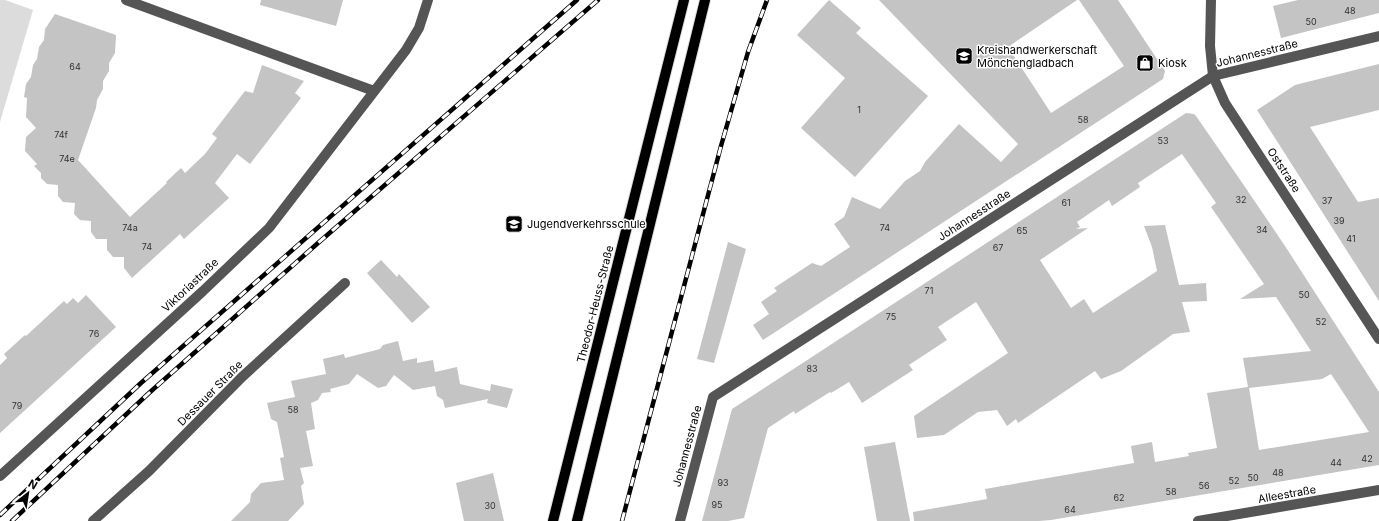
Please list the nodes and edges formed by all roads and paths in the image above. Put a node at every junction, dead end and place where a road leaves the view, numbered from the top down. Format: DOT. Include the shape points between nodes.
graph roads {
  1 [pos="126,0"];
  2 [pos="428,0"];
  3 [pos="684,0"];
  4 [pos="705,0"];
  5 [pos="1211,0"];
  6 [pos="1379,36"];
  7 [pos="1213,76"];
  8 [pos="374,91"];
  9 [pos="345,283"];
  10 [pos="1379,339"];
  11 [pos="0,476"];
  12 [pos="1379,490"];
  13 [pos="93,521"];
  14 [pos="553,521"];
  15 [pos="578,521"];
  16 [pos="680,521"];
  17 [pos="1198,521"];
  1 -- 8 [label="street"];
  2 -- 8 [label="street, Viktoriastraße" via="419,28 406,50"];
  3 -- 14 [label="main road, Theodor-Heuss-Straße"];
  4 -- 15 [label="main road"];
  5 -- 7 [label="street, Oststraße" via="1210,46"];
  6 -- 7 [label="street, Johannesstraße"];
  7 -- 10 [label="street, Oststraße" via="1225,103"];
  7 -- 16 [label="street, Johannesstraße" via="713,397"];
  8 -- 11 [label="street, Viktoriastraße" via="269,228"];
  9 -- 13 [label="street, Dessauer Straße" via="242,377 149,470"];
  12 -- 17 [label="street, Alleestraße"];
}
